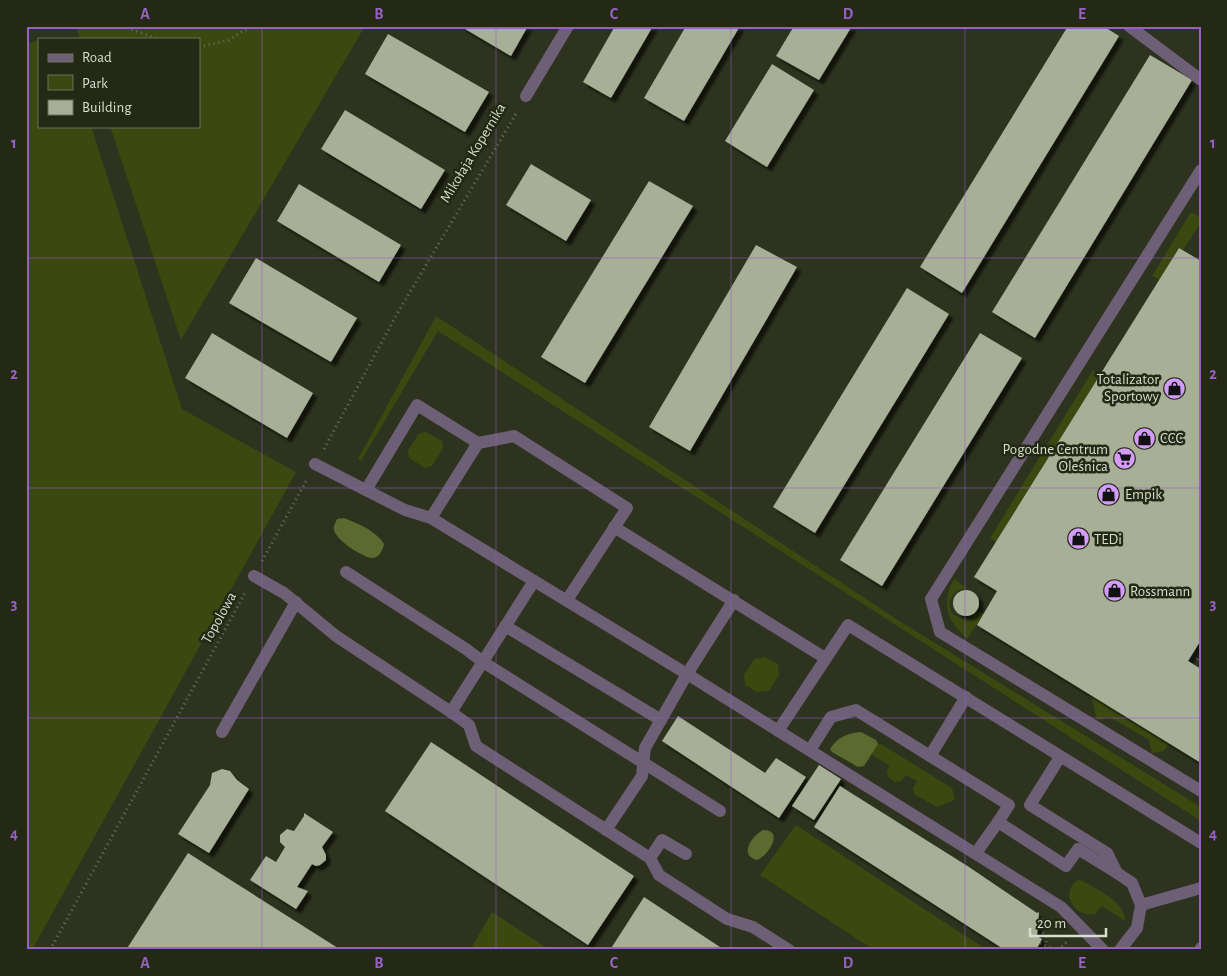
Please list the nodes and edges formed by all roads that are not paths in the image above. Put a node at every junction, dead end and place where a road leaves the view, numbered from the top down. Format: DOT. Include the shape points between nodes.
graph roads {
  1 [pos="568,26"];
  2 [pos="1129,26"];
  3 [pos="1201,80"];
  4 [pos="526,96"];
  5 [pos="1201,170"];
  6 [pos="478,443"];
  7 [pos="315,464"];
  8 [pos="366,490"];
  9 [pos="431,518"];
  10 [pos="614,527"];
  11 [pos="346,572"];
  12 [pos="254,576"];
  13 [pos="534,581"];
  14 [pos="566,600"];
  15 [pos="734,600"];
  16 [pos="296,602"];
  17 [pos="505,626"];
  18 [pos="825,658"];
  19 [pos="482,662"];
  20 [pos="687,674"];
  21 [pos="966,697"];
  22 [pos="451,712"];
  23 [pos="660,720"];
  24 [pos="778,731"];
  25 [pos="222,732"];
  26 [pos="810,750"];
  27 [pos="930,756"];
  28 [pos="1060,757"];
  29 [pos="643,762"];
  30 [pos="1201,791"];
  31 [pos="1009,805"];
  32 [pos="1030,805"];
  33 [pos="720,811"];
  34 [pos="998,822"];
  35 [pos="606,830"];
  36 [pos="1201,843"];
  37 [pos="976,853"];
  38 [pos="686,854"];
  39 [pos="650,858"];
  40 [pos="1118,873"];
  41 [pos="1201,888"];
  42 [pos="1140,905"];
  43 [pos="789,950"];
  44 [pos="1103,950"];
  45 [pos="1120,950"];
  1 -- 4 [label="street, Mikołaja Kopernika"];
  2 -- 3 [label="street"];
  5 -- 30 [label="street" via="931,599 940,632"];
  6 -- 8 [label="street" via="417,405"];
  6 -- 9 [label="street"];
  6 -- 10 [label="street" via="514,436 627,508"];
  7 -- 8 [label="street"];
  8 -- 9 [label="street" via="405,510"];
  9 -- 13 [label="street"];
  10 -- 14 [label="street"];
  10 -- 15 [label="street"];
  11 -- 19 [label="street"];
  12 -- 16 [label="street"];
  13 -- 14 [label="street"];
  13 -- 17 [label="street"];
  14 -- 20 [label="street"];
  15 -- 18 [label="street"];
  15 -- 20 [label="street"];
  16 -- 22 [label="street" via="336,636"];
  16 -- 25 [label="street"];
  17 -- 19 [label="street"];
  17 -- 23 [label="street"];
  18 -- 21 [label="street" via="848,625"];
  18 -- 24 [label="street"];
  19 -- 22 [label="street"];
  19 -- 29 [label="street"];
  20 -- 23 [label="street"];
  20 -- 24 [label="street"];
  21 -- 27 [label="street"];
  21 -- 28 [label="street"];
  22 -- 35 [label="street" via="469,725 476,746"];
  23 -- 29 [label="street" via="645,748"];
  24 -- 26 [label="street"];
  26 -- 27 [label="street" via="831,717 856,710"];
  26 -- 37 [label="street"];
  27 -- 31 [label="street"];
  28 -- 32 [label="street"];
  28 -- 36 [label="street"];
  29 -- 33 [label="street"];
  29 -- 35 [label="street" via="642,776"];
  31 -- 32 [label="street"];
  31 -- 34 [label="street"];
  32 -- 40 [label="street" via="1107,853"];
  34 -- 37 [label="street"];
  34 -- 40 [label="street" via="1066,866 1078,849"];
  35 -- 39 [label="street"];
  37 -- 44 [label="street" via="1061,907"];
  38 -- 39 [label="street" via="662,840"];
  39 -- 43 [label="street" via="659,875 727,919 753,927"];
  40 -- 42 [label="street" via="1132,883"];
  41 -- 42 [label="street"];
  42 -- 45 [label="street" via="1137,928"];
}
